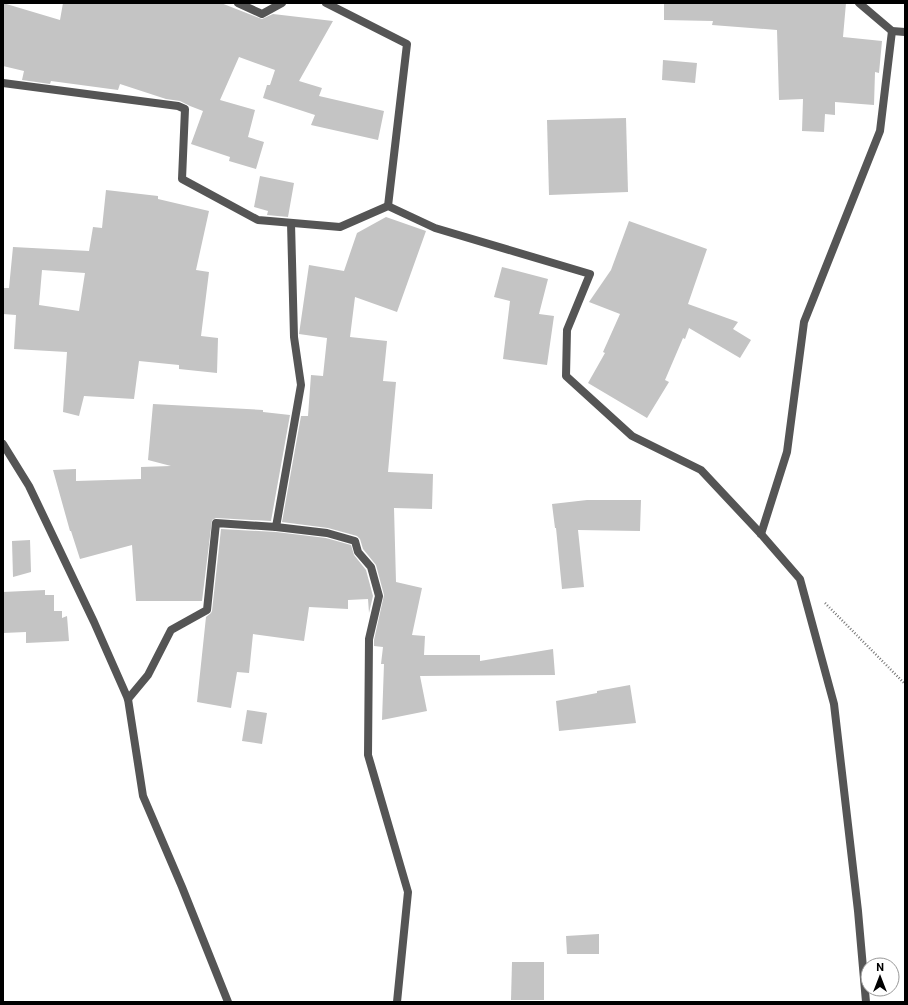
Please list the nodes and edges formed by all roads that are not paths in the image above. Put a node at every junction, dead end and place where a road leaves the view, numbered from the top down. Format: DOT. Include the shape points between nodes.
graph roads {
  1 [pos="238,3"];
  2 [pos="282,3"];
  3 [pos="326,3"];
  4 [pos="858,3"];
  5 [pos="892,31"];
  6 [pos="905,32"];
  7 [pos="3,83"];
  8 [pos="388,206"];
  9 [pos="291,223"];
  10 [pos="3,444"];
  11 [pos="276,527"];
  12 [pos="761,534"];
  13 [pos="128,699"];
  14 [pos="228,1002"];
  15 [pos="397,1002"];
  16 [pos="866,1002"];
  1 -- 2 [label="street" via="262,14"];
  3 -- 8 [label="street" via="407,44"];
  4 -- 5 [label="street"];
  5 -- 6 [label="street"];
  5 -- 12 [label="street" via="880,131 804,322 786,452"];
  7 -- 9 [label="street" via="185,109 182,179 258,220"];
  8 -- 9 [label="street" via="340,227"];
  8 -- 12 [label="street" via="435,228 590,274 567,330 566,376 632,436 701,470"];
  9 -- 11 [label="street" via="294,337 301,385"];
  10 -- 13 [label="street" via="28,486"];
  11 -- 13 [label="street" via="216,523 207,610 171,630 148,675"];
  11 -- 15 [label="street" via="327,533 355,541 358,552 371,567 379,596 369,639 368,755 408,892"];
  12 -- 16 [label="street" via="800,579 834,704"];
  13 -- 14 [label="street" via="143,796"];
}
